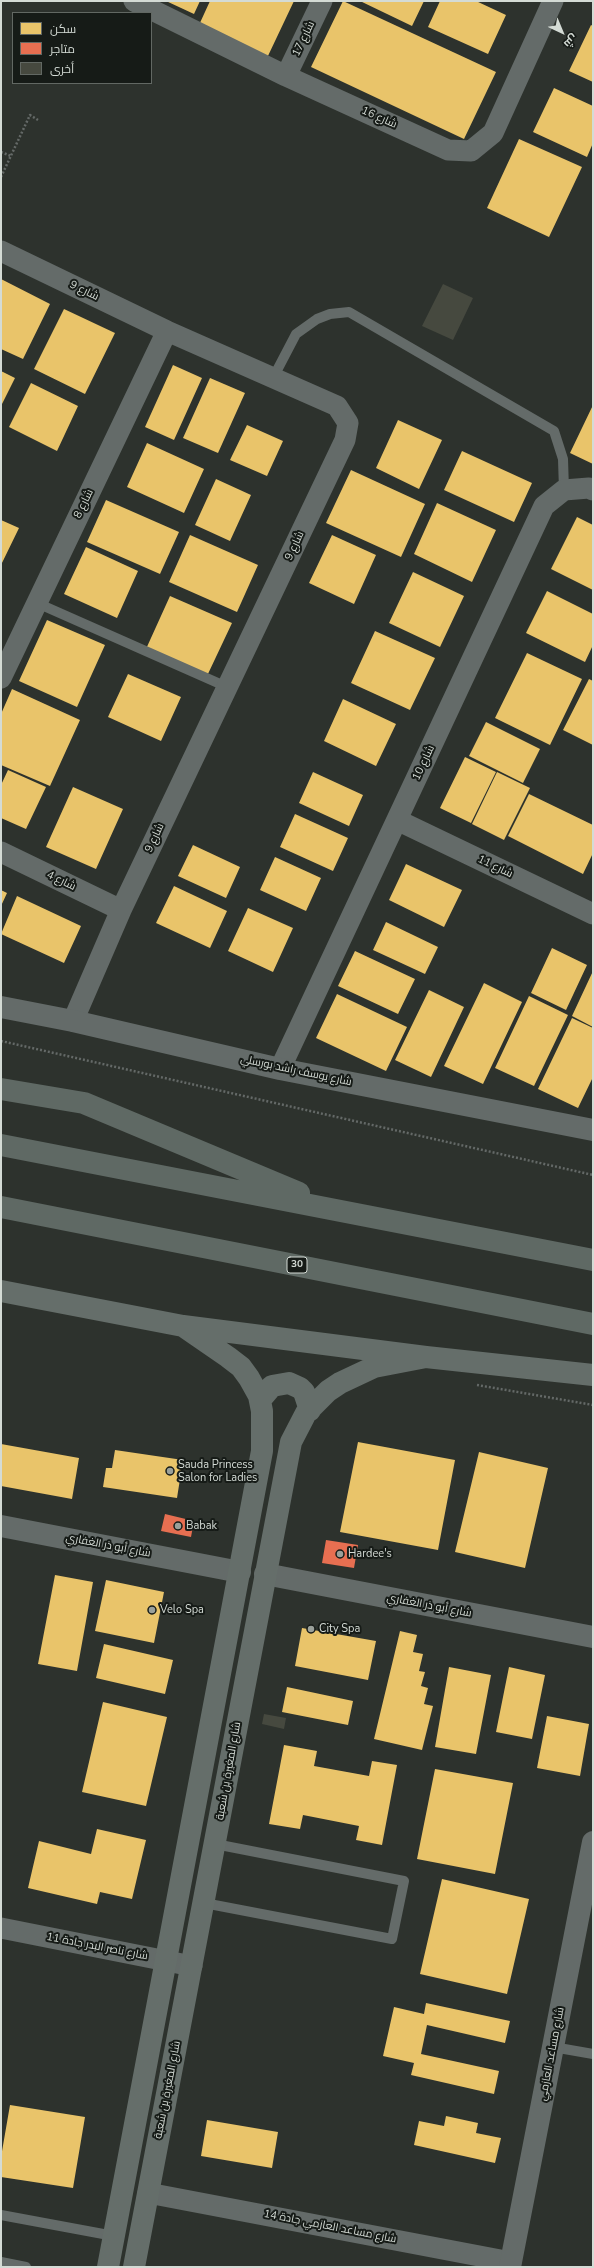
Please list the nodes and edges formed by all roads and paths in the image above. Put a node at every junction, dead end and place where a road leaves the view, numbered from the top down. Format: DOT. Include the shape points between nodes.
graph roads {
  1 [pos="134,1"];
  2 [pos="322,1"];
  3 [pos="553,1"];
  4 [pos="286,76"];
  5 [pos="38,120"];
  6 [pos="1,152"];
  7 [pos="11,156"];
  8 [pos="1,177"];
  9 [pos="1,251"];
  10 [pos="167,331"];
  11 [pos="273,378"];
  12 [pos="564,490"];
  13 [pos="593,490"];
  14 [pos="37,603"];
  15 [pos="1,678"];
  16 [pos="227,687"];
  17 [pos="397,820"];
  18 [pos="1,852"];
  19 [pos="121,910"];
  20 [pos="592,910"];
  21 [pos="1,1007"];
  22 [pos="74,1021"];
  23 [pos="1,1041"];
  24 [pos="280,1069"];
  25 [pos="1,1089"];
  26 [pos="593,1130"];
  27 [pos="1,1145"];
  28 [pos="593,1175"];
  29 [pos="1,1207"];
  30 [pos="343,1212"];
  31 [pos="593,1260"];
  32 [pos="1,1291"];
  33 [pos="593,1324"];
  34 [pos="182,1326"];
  35 [pos="426,1357"];
  36 [pos="593,1375"];
  37 [pos="260,1400"];
  38 [pos="310,1410"];
  39 [pos="1,1526"];
  40 [pos="240,1572"];
  41 [pos="265,1574"];
  42 [pos="593,1637"];
  43 [pos="593,1842"];
  44 [pos="215,1844"];
  45 [pos="204,1902"];
  46 [pos="1,1928"];
  47 [pos="166,1961"];
  48 [pos="192,1966"];
  49 [pos="553,2047"];
  50 [pos="593,2054"];
  51 [pos="148,2192"];
  52 [pos="1,2215"];
  53 [pos="114,2236"];
  54 [pos="1,2262"];
  55 [pos="511,2264"];
  56 [pos="26,2267"];
  57 [pos="108,2267"];
  58 [pos="134,2267"];
  1 -- 4 [label="street, شارع 16"];
  2 -- 4 [label="street, شارع 17"];
  3 -- 4 [label="street, شارع 16" via="492,133 472,151 448,150"];
  5 -- 7 [label="path" via="30,115"];
  6 -- 7 [label="path"];
  7 -- 8 [label="path"];
  9 -- 10 [label="street, شارع 9"];
  10 -- 11 [label="street, شارع 9"];
  10 -- 14 [label="street, شارع 8"];
  11 -- 12 [label="lane" via="296,334 330,314 350,312 554,431 564,459"];
  11 -- 16 [label="street, شارع 9" via="337,406 348,423 345,440"];
  12 -- 13 [label="street"];
  12 -- 17 [label="street, شارع 10" via="544,506"];
  14 -- 15 [label="street, شارع 8"];
  14 -- 16 [label="lane"];
  16 -- 19 [label="street, شارع 9"];
  17 -- 20 [label="street, شارع 11"];
  17 -- 24 [label="street, شارع 10"];
  18 -- 19 [label="street, شارع 4"];
  19 -- 22 [label="street, شارع 9"];
  21 -- 22 [label="street, شارع يوسف راشد بورسلي"];
  22 -- 24 [label="street, شارع يوسف راشد بورسلي"];
  23 -- 28 [label="path"];
  24 -- 26 [label="street, شارع يوسف راشد بورسلي"];
  25 -- 30 [label="highway" via="84,1104"];
  27 -- 30 [label="highway"];
  29 -- 33 [label="highway, 30"];
  30 -- 31 [label="highway"];
  32 -- 34 [label="main road"];
  34 -- 35 [label="main road"];
  34 -- 37 [label="main road" via="241,1367"];
  35 -- 36 [label="main road"];
  35 -- 38 [label="main road, شارع المغيرة بن شعبة" via="374,1367 357,1374 328,1391"];
  37 -- 38 [label="main road" via="272,1386 289,1383 304,1392"];
  37 -- 40 [label="main road" via="264,1430 262,1451"];
  38 -- 41 [label="main road, شارع المغيرة بن شعبة" via="299,1423 291,1442"];
  39 -- 40 [label="street, شارع أبو ذر الغفاري"];
  40 -- 47 [label="main road"];
  41 -- 42 [label="street, شارع أبو ذر الغفاري"];
  41 -- 44 [label="main road, شارع المغيرة بن شعبة"];
  43 -- 49 [label="street, شارع مساعد العازمي"];
  44 -- 45 [label="main road, شارع المغيرة بن شعبة"];
  44 -- 45 [label="lane" via="404,1881 392,1939"];
  45 -- 48 [label="main road, شارع المغيرة بن شعبة"];
  46 -- 47 [label="street, شارع ناصر البدر جادة 11"];
  47 -- 48 [label="street, شارع ناصر البدر جادة 11"];
  47 -- 53 [label="main road"];
  48 -- 51 [label="main road, شارع المغيرة بن شعبة"];
  49 -- 50 [label="lane"];
  49 -- 55 [label="street, شارع مساعد العازمي"];
  51 -- 55 [label="street, شارع مساعد العازمي جادة 14"];
  51 -- 58 [label="main road, شارع المغيرة بن شعبة"];
  52 -- 53 [label="lane"];
  53 -- 57 [label="main road"];
  54 -- 56 [label="lane"];
}
